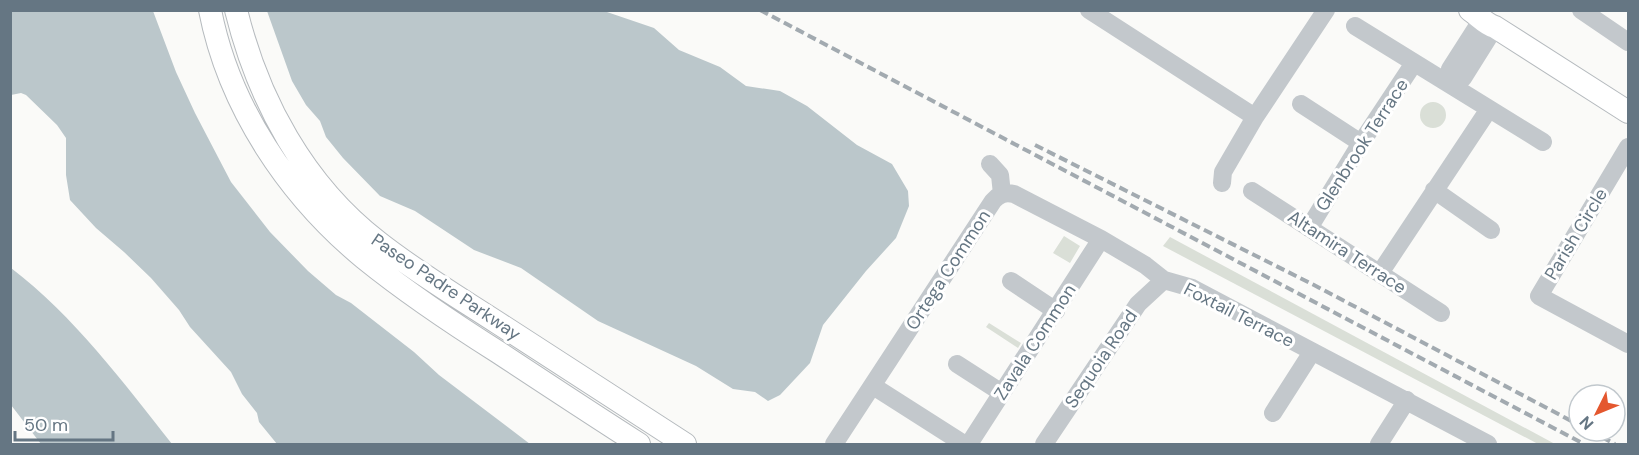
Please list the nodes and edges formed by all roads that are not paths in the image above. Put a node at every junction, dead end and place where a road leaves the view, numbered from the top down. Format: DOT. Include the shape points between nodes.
graph roads {
  1 [pos="210,10"];
  2 [pos="236,10"];
  3 [pos="1089,10"];
  4 [pos="1326,10"];
  5 [pos="1581,10"];
  6 [pos="1486,18"];
  7 [pos="1355,26"];
  8 [pos="1628,40"];
  9 [pos="1414,63"];
  10 [pos="1450,84"];
  11 [pos="1301,104"];
  12 [pos="1489,109"];
  13 [pos="1629,112"];
  14 [pos="1255,117"];
  15 [pos="1543,142"];
  16 [pos="1361,144"];
  17 [pos="1629,147"];
  18 [pos="990,164"];
  19 [pos="1222,183"];
  20 [pos="1252,190"];
  21 [pos="1434,190"];
  22 [pos="1002,194"];
  23 [pos="1309,228"];
  24 [pos="1491,230"];
  25 [pos="1101,239"];
  26 [pos="1380,273"];
  27 [pos="1164,280"];
  28 [pos="1011,281"];
  29 [pos="1056,310"];
  30 [pos="1441,313"];
  31 [pos="1629,344"];
  32 [pos="1312,352"];
  33 [pos="957,364"];
  34 [pos="873,386"];
  35 [pos="1002,393"];
  36 [pos="1407,400"];
  37 [pos="1273,413"];
  38 [pos="639,444"];
  39 [pos="685,444"];
  40 [pos="834,444"];
  41 [pos="964,444"];
  42 [pos="969,444"];
  43 [pos="1044,444"];
  44 [pos="1379,444"];
  45 [pos="1488,444"];
  1 -- 38 [label="main road, Paseo Padre Parkway" via="229,78 247,114 295,188 325,221 363,257 419,299"];
  2 -- 39 [label="main road, Paseo Padre Parkway" via="255,74 276,118 295,152 350,218 404,262"];
  3 -- 14 [label="street"];
  4 -- 14 [label="street"];
  5 -- 8 [label="street"];
  6 -- 10 [label="street" via="1463,78"];
  6 -- 13 [label="main road"];
  7 -- 9 [label="street"];
  9 -- 10 [label="street"];
  9 -- 16 [label="street, Glenbrook Terrace"];
  10 -- 12 [label="street"];
  11 -- 16 [label="street"];
  12 -- 15 [label="street"];
  12 -- 21 [label="street"];
  14 -- 19 [label="street" via="1223,172"];
  16 -- 23 [label="street, Glenbrook Terrace"];
  17 -- 31 [label="street, Parish Circle" via="1539,296"];
  18 -- 22 [label="street" via="1000,175"];
  20 -- 23 [label="street, Altamira Terrace"];
  21 -- 24 [label="street"];
  21 -- 26 [label="street"];
  22 -- 25 [label="street, Ortega Common" via="1014,194"];
  22 -- 34 [label="street, Ortega Common" via="993,201"];
  23 -- 26 [label="street, Altamira Terrace"];
  25 -- 27 [label="street, Ortega Common"];
  25 -- 29 [label="street, Zavala Common"];
  26 -- 30 [label="street, Altamira Terrace"];
  27 -- 32 [label="street, Foxtail Terrace" via="1192,288"];
  27 -- 43 [label="street, Sequoia Road" via="1138,304"];
  28 -- 29 [label="street"];
  29 -- 35 [label="street, Zavala Common"];
  32 -- 36 [label="street, Foxtail Terrace"];
  32 -- 37 [label="street, Foxtail Terrace"];
  33 -- 35 [label="street"];
  34 -- 40 [label="street, Ortega Common"];
  34 -- 41 [label="street"];
  35 -- 42 [label="street, Zavala Common"];
  36 -- 44 [label="street"];
  36 -- 45 [label="street, Foxtail Terrace"];
}
